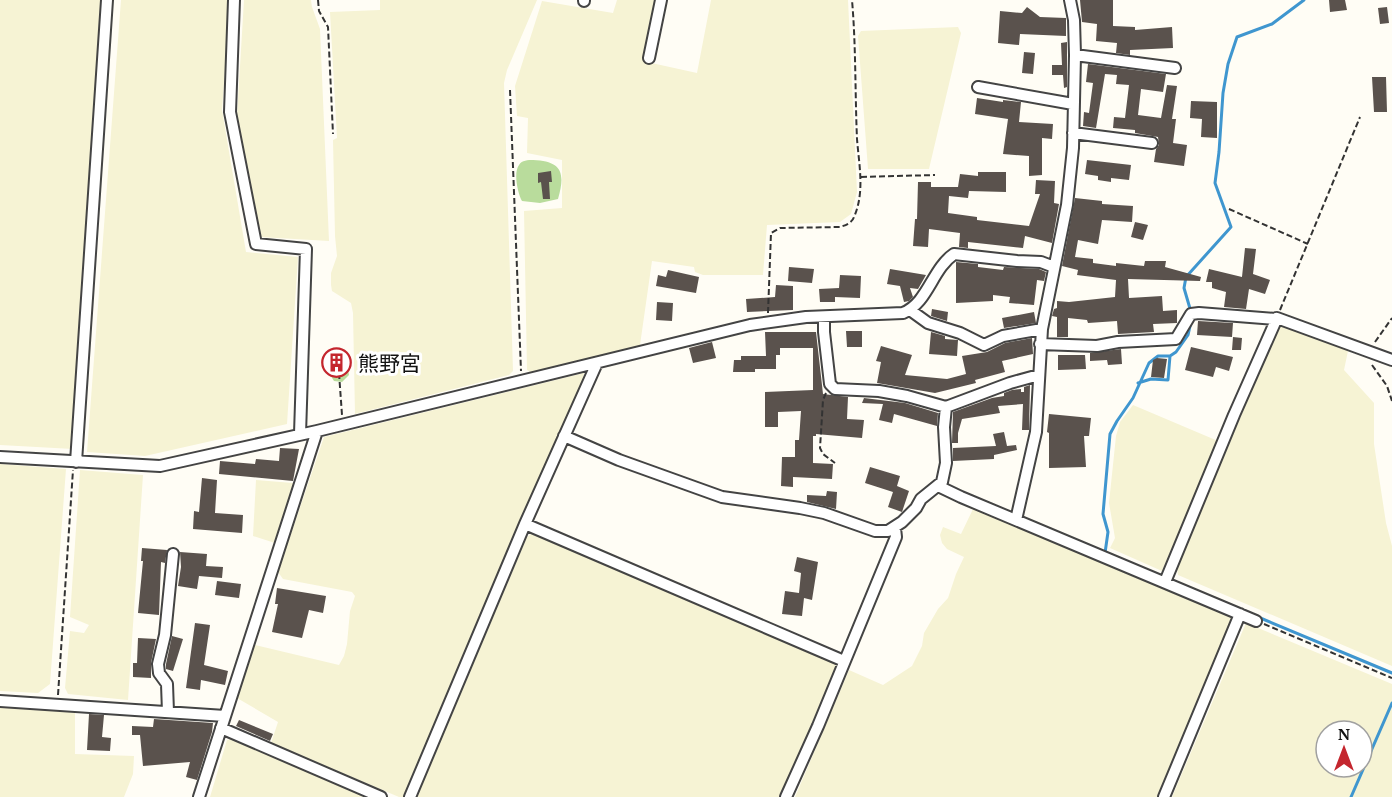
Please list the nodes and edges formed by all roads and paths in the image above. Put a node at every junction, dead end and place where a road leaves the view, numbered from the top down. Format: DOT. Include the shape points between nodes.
graph roads {
  1 [pos="107,0"];
  2 [pos="234,0"];
  3 [pos="318,0"];
  4 [pos="661,0"];
  5 [pos="852,0"];
  6 [pos="1070,0"];
  7 [pos="1075,55"];
  8 [pos="649,58"];
  9 [pos="1175,68"];
  10 [pos="978,87"];
  11 [pos="510,90"];
  12 [pos="1073,104"];
  13 [pos="1360,117"];
  14 [pos="1073,133"];
  15 [pos="333,134"];
  16 [pos="1152,143"];
  17 [pos="935,175"];
  18 [pos="861,177"];
  19 [pos="1229,209"];
  20 [pos="1308,244"];
  21 [pos="1054,267"];
  22 [pos="910,310"];
  23 [pos="824,317"];
  24 [pos="1276,318"];
  25 [pos="767,322"];
  26 [pos="1042,329"];
  27 [pos="1040,344"];
  28 [pos="1392,360"];
  29 [pos="597,363"];
  30 [pos="339,373"];
  31 [pos="1039,375"];
  32 [pos="521,380"];
  33 [pos="831,386"];
  34 [pos="946,407"];
  35 [pos="342,424"];
  36 [pos="317,431"];
  37 [pos="300,434"];
  38 [pos="564,436"];
  39 [pos="0,457"];
  40 [pos="76,462"];
  41 [pos="835,463"];
  42 [pos="938,486"];
  43 [pos="1016,520"];
  44 [pos="525,524"];
  45 [pos="895,528"];
  46 [pos="173,554"];
  47 [pos="1165,582"];
  48 [pos="1240,614"];
  49 [pos="1256,621"];
  50 [pos="844,661"];
  51 [pos="1392,678"];
  52 [pos="0,701"];
  53 [pos="57,705"];
  54 [pos="168,712"];
  55 [pos="225,716"];
  56 [pos="221,728"];
  57 [pos="199,797"];
  58 [pos="381,797"];
  59 [pos="410,797"];
  60 [pos="786,797"];
  61 [pos="1164,797"];
  1 -- 40 [label="street"];
  2 -- 37 [label="street" via="230,112 256,244 306,249"];
  3 -- 15 [label="path" via="328,27"];
  4 -- 8 [label="street"];
  5 -- 18 [label="path"];
  6 -- 7 [label="street"];
  7 -- 9 [label="street"];
  7 -- 12 [label="street"];
  10 -- 12 [label="street"];
  11 -- 32 [label="path"];
  12 -- 14 [label="street"];
  13 -- 20 [label="path"];
  14 -- 16 [label="street"];
  14 -- 21 [label="street" via="1067,205"];
  17 -- 18 [label="path"];
  18 -- 25 [label="path" via="854,220 848,224 780,228 771,233"];
  19 -- 20 [label="path"];
  20 -- 24 [label="path"];
  21 -- 22 [label="street" via="1041,262 954,254"];
  21 -- 26 [label="street"];
  22 -- 23 [label="street"];
  22 -- 26 [label="street" via="928,323 981,344"];
  23 -- 25 [label="street"];
  23 -- 33 [label="street"];
  24 -- 27 [label="street" via="1200,313 1191,314 1176,339 1097,346"];
  24 -- 28 [label="street"];
  24 -- 47 [label="street"];
  25 -- 29 [label="street"];
  26 -- 27 [label="street"];
  27 -- 31 [label="street"];
  29 -- 32 [label="street"];
  29 -- 38 [label="street"];
  30 -- 35 [label="path"];
  31 -- 34 [label="street"];
  31 -- 43 [label="street" via="1036,432"];
  32 -- 35 [label="street"];
  33 -- 34 [label="street" via="908,396"];
  33 -- 41 [label="path" via="823,400 820,448"];
  34 -- 42 [label="street" via="946,463"];
  35 -- 36 [label="street"];
  36 -- 37 [label="street"];
  36 -- 55 [label="street"];
  37 -- 40 [label="street" via="160,466"];
  38 -- 44 [label="street"];
  38 -- 45 [label="street" via="722,497 824,513 875,531"];
  39 -- 40 [label="street"];
  40 -- 53 [label="path"];
  42 -- 43 [label="street"];
  42 -- 45 [label="street" via="928,491"];
  43 -- 47 [label="street"];
  44 -- 50 [label="street"];
  44 -- 59 [label="street"];
  45 -- 50 [label="street" via="896,537"];
  46 -- 54 [label="street" via="164,644 158,664 167,684"];
  47 -- 48 [label="street"];
  48 -- 49 [label="street"];
  48 -- 61 [label="street"];
  49 -- 51 [label="path"];
  50 -- 60 [label="street"];
  52 -- 53 [label="street"];
  53 -- 54 [label="street"];
  54 -- 55 [label="street"];
  55 -- 56 [label="street"];
  56 -- 57 [label="street"];
  56 -- 58 [label="street"];
}
